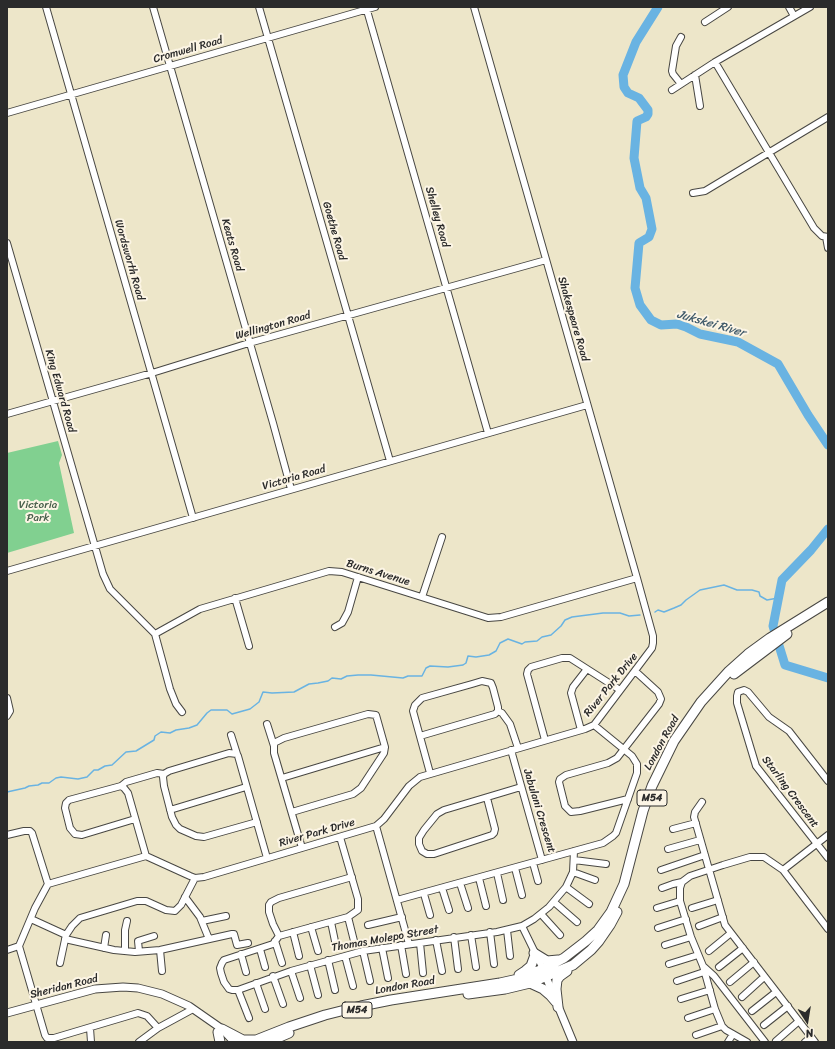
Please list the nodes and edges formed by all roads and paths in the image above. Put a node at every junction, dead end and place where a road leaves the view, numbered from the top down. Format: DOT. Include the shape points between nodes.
graph roads {
  1 [pos="46,7"];
  2 [pos="153,7"];
  3 [pos="260,7"];
  4 [pos="375,7"];
  5 [pos="474,7"];
  6 [pos="728,7"];
  7 [pos="789,7"];
  8 [pos="810,7"];
  9 [pos="367,8"];
  10 [pos="794,16"];
  11 [pos="705,22"];
  12 [pos="681,37"];
  13 [pos="268,38"];
  14 [pos="715,62"];
  15 [pos="169,66"];
  16 [pos="695,75"];
  17 [pos="681,84"];
  18 [pos="672,90"];
  19 [pos="71,94"];
  20 [pos="700,106"];
  21 [pos="7,113"];
  22 [pos="828,117"];
  23 [pos="768,152"];
  24 [pos="693,193"];
  25 [pos="827,237"];
  26 [pos="7,243"];
  27 [pos="828,248"];
  28 [pos="546,260"];
  29 [pos="446,288"];
  30 [pos="348,316"];
  31 [pos="249,343"];
  32 [pos="152,373"];
  33 [pos="52,401"];
  34 [pos="587,405"];
  35 [pos="7,414"];
  36 [pos="488,433"];
  37 [pos="390,461"];
  38 [pos="291,490"];
  39 [pos="193,518"];
  40 [pos="442,537"];
  41 [pos="94,545"];
  42 [pos="7,571"];
  43 [pos="358,577"];
  44 [pos="637,578"];
  45 [pos="422,597"];
  46 [pos="235,598"];
  47 [pos="828,602"];
  48 [pos="828,609"];
  49 [pos="796,625"];
  50 [pos="335,627"];
  51 [pos="155,634"];
  52 [pos="653,636"];
  53 [pos="770,642"];
  54 [pos="249,646"];
  55 [pos="587,669"];
  56 [pos="636,671"];
  57 [pos="620,690"];
  58 [pos="7,698"];
  59 [pos="498,709"];
  60 [pos="182,712"];
  61 [pos="7,716"];
  62 [pos="267,724"];
  63 [pos="594,725"];
  64 [pos="581,730"];
  65 [pos="231,735"];
  66 [pos="420,736"];
  67 [pos="545,740"];
  68 [pos="275,744"];
  69 [pos="385,747"];
  70 [pos="518,748"];
  71 [pos="623,749"];
  72 [pos="511,750"];
  73 [pos="236,753"];
  74 [pos="430,773"];
  75 [pos="163,776"];
  76 [pos="282,778"];
  77 [pos="828,781"];
  78 [pos="121,786"];
  79 [pos="521,787"];
  80 [pos="246,788"];
  81 [pos="487,798"];
  82 [pos="628,799"];
  83 [pos="702,802"];
  84 [pos="170,810"];
  85 [pos="292,812"];
  86 [pos="135,819"];
  87 [pos="257,822"];
  88 [pos="696,823"];
  89 [pos="376,826"];
  90 [pos="673,829"];
  91 [pos="7,835"];
  92 [pos="828,835"];
  93 [pos="340,837"];
  94 [pos="700,840"];
  95 [pos="817,844"];
  96 [pos="302,848"];
  97 [pos="668,849"];
  98 [pos="574,851"];
  99 [pos="705,855"];
  100 [pos="146,856"];
  101 [pos="267,858"];
  102 [pos="828,858"];
  103 [pos="542,860"];
  104 [pos="574,860"];
  105 [pos="533,863"];
  106 [pos="606,864"];
  107 [pos="515,868"];
  108 [pos="661,870"];
  109 [pos="709,870"];
  110 [pos="783,870"];
  111 [pos="573,872"];
  112 [pos="497,873"];
  113 [pos="195,878"];
  114 [pos="352,878"];
  115 [pos="479,878"];
  116 [pos="595,880"];
  117 [pos="538,881"];
  118 [pos="682,882"];
  119 [pos="460,883"];
  120 [pos="48,884"];
  121 [pos="566,887"];
  122 [pos="442,888"];
  123 [pos="662,888"];
  124 [pos="424,894"];
  125 [pos="522,895"];
  126 [pos="185,897"];
  127 [pos="397,900"];
  128 [pos="503,900"];
  129 [pos="718,900"];
  130 [pos="680,901"];
  131 [pos="554,902"];
  132 [pos="588,904"];
  133 [pos="486,906"];
  134 [pos="468,908"];
  135 [pos="657,908"];
  136 [pos="692,908"];
  137 [pos="449,910"];
  138 [pos="541,914"];
  139 [pos="430,915"];
  140 [pos="226,916"];
  141 [pos="348,917"];
  142 [pos="402,917"];
  143 [pos="723,917"];
  144 [pos="31,919"];
  145 [pos="686,919"];
  146 [pos="127,921"];
  147 [pos="202,921"];
  148 [pos="331,922"];
  149 [pos="577,922"];
  150 [pos="368,925"];
  151 [pos="522,926"];
  152 [pos="698,926"];
  153 [pos="311,927"];
  154 [pos="658,928"];
  155 [pos="828,929"];
  156 [pos="507,930"];
  157 [pos="292,932"];
  158 [pos="490,932"];
  159 [pos="731,933"];
  160 [pos="471,935"];
  161 [pos="560,935"];
  162 [pos="106,936"];
  163 [pos="154,936"];
  164 [pos="66,937"];
  165 [pos="454,937"];
  166 [pos="691,937"];
  167 [pos="209,939"];
  168 [pos="277,939"];
  169 [pos="436,940"];
  170 [pos="354,941"];
  171 [pos="248,943"];
  172 [pos="420,943"];
  173 [pos="409,944"];
  174 [pos="401,945"];
  175 [pos="665,945"];
  176 [pos="19,946"];
  177 [pos="336,946"];
  178 [pos="104,948"];
  179 [pos="382,948"];
  180 [pos="743,948"];
  181 [pos="260,949"];
  182 [pos="7,950"];
  183 [pos="160,950"];
  184 [pos="125,951"];
  185 [pos="139,951"];
  186 [pos="318,951"];
  187 [pos="363,951"];
  188 [pos="709,951"];
  189 [pos="241,954"];
  190 [pos="535,954"];
  191 [pos="698,955"];
  192 [pos="299,956"];
  193 [pos="345,956"];
  194 [pos="510,956"];
  195 [pos="564,958"];
  196 [pos="328,960"];
  197 [pos="754,962"];
  198 [pos="60,963"];
  199 [pos="282,963"];
  200 [pos="494,964"];
  201 [pos="573,964"];
  202 [pos="669,964"];
  203 [pos="310,965"];
  204 [pos="476,966"];
  205 [pos="265,967"];
  206 [pos="719,968"];
  207 [pos="458,969"];
  208 [pos="704,969"];
  209 [pos="162,971"];
  210 [pos="291,971"];
  211 [pos="442,971"];
  212 [pos="246,972"];
  213 [pos="424,973"];
  214 [pos="545,973"];
  215 [pos="406,974"];
  216 [pos="273,976"];
  217 [pos="764,977"];
  218 [pos="388,978"];
  219 [pos="370,981"];
  220 [pos="507,981"];
  221 [pos="677,981"];
  222 [pos="256,982"];
  223 [pos="730,982"];
  224 [pos="530,983"];
  225 [pos="354,986"];
  226 [pos="238,990"];
  227 [pos="335,990"];
  228 [pos="710,990"];
  229 [pos="776,992"];
  230 [pos="318,995"];
  231 [pos="742,997"];
  232 [pos="300,998"];
  233 [pos="681,999"];
  234 [pos="37,1004"];
  235 [pos="283,1004"];
  236 [pos="557,1005"];
  237 [pos="788,1006"];
  238 [pos="193,1009"];
  239 [pos="265,1009"];
  240 [pos="715,1009"];
  241 [pos="752,1011"];
  242 [pos="7,1013"];
  243 [pos="249,1018"];
  244 [pos="688,1018"];
  245 [pos="799,1021"];
  246 [pos="764,1025"];
  247 [pos="722,1026"];
  248 [pos="90,1028"];
  249 [pos="158,1028"];
  250 [pos="218,1028"];
  251 [pos="733,1034"];
  252 [pos="696,1035"];
  253 [pos="811,1036"];
  254 [pos="254,1041"];
  255 [pos="776,1041"];
  256 [pos="91,1042"];
  257 [pos="139,1042"];
  258 [pos="220,1042"];
  259 [pos="226,1042"];
  260 [pos="234,1042"];
  261 [pos="268,1042"];
  262 [pos="573,1042"];
  263 [pos="728,1042"];
  264 [pos="747,1042"];
  265 [pos="765,1042"];
  266 [pos="805,1042"];
  267 [pos="815,1042"];
  1 -- 19 [label="street, Wordsworth Road"];
  2 -- 15 [label="street, Keats Road"];
  3 -- 13 [label="street, Goethe Road"];
  4 -- 9 [label="street, Cromwell Road"];
  5 -- 28 [label="street, Shakespeare Road"];
  6 -- 11 [label="street"];
  7 -- 10 [label="street"];
  8 -- 10 [label="street"];
  9 -- 13 [label="street, Cromwell Road"];
  9 -- 29 [label="street, Shelley Road"];
  10 -- 14 [label="street"];
  12 -- 17 [label="street" via="676,46 672,70"];
  13 -- 15 [label="street, Cromwell Road"];
  13 -- 30 [label="street, Goethe Road"];
  14 -- 16 [label="street"];
  14 -- 23 [label="street"];
  15 -- 19 [label="street, Cromwell Road"];
  15 -- 31 [label="street, Keats Road"];
  16 -- 17 [label="street"];
  16 -- 20 [label="street"];
  17 -- 18 [label="street"];
  19 -- 21 [label="street, Cromwell Road"];
  19 -- 32 [label="street, Wordsworth Road"];
  22 -- 23 [label="street"];
  23 -- 24 [label="street" via="705,191"];
  23 -- 25 [label="street" via="814,228"];
  25 -- 27 [label="street"];
  26 -- 33 [label="street, King Edward Road"];
  28 -- 29 [label="street, Wellington Road"];
  28 -- 34 [label="street, Shakespeare Road"];
  29 -- 30 [label="street, Wellington Road"];
  29 -- 36 [label="street, Shelley Road"];
  30 -- 31 [label="street, Wellington Road"];
  30 -- 37 [label="street, Goethe Road"];
  31 -- 32 [label="street, Wellington Road"];
  31 -- 38 [label="street, Keats Road"];
  32 -- 33 [label="street, Wellington Road"];
  32 -- 39 [label="street, Wordsworth Road"];
  33 -- 35 [label="street, Wellington Road"];
  33 -- 41 [label="street, King Edward Road"];
  34 -- 36 [label="street, Victoria Road"];
  34 -- 44 [label="street, Shakespeare Road"];
  36 -- 37 [label="street, Victoria Road"];
  37 -- 38 [label="street, Victoria Road"];
  38 -- 39 [label="street, Victoria Road"];
  39 -- 41 [label="street, Victoria Road"];
  40 -- 45 [label="street"];
  41 -- 42 [label="street, Victoria Road"];
  41 -- 51 [label="street" via="107,584"];
  43 -- 45 [label="street, Burns Avenue"];
  43 -- 46 [label="street, Burns Avenue" via="338,571 325,572"];
  43 -- 50 [label="street" via="348,612 342,622"];
  44 -- 45 [label="street, Burns Avenue" via="495,618 483,617"];
  44 -- 52 [label="street, Shakespeare Road"];
  46 -- 51 [label="street, Burns Avenue" via="193,612"];
  46 -- 54 [label="street"];
  47 -- 49 [label="main road, London Road / M54"];
  48 -- 49 [label="main road, London Road / M54"];
  49 -- 53 [label="main road, London Road / M54"];
  51 -- 60 [label="street" via="170,689"];
  52 -- 56 [label="street, River Park Drive" via="651,651"];
  53 -- 195 [label="main road, London Road / M54" via="748,654 718,682 678,736 649,795 624,884 611,912 598,930"];
  53 -- 201 [label="main road, London Road / M54" via="722,686 685,733 665,767 653,795 619,909 599,941"];
  55 -- 57 [label="street"];
  55 -- 64 [label="street" via="571,693"];
  55 -- 67 [label="street" via="568,658 533,666 528,670"];
  56 -- 57 [label="street, River Park Drive"];
  56 -- 71 [label="street" via="658,692 661,702"];
  57 -- 63 [label="street, River Park Drive"];
  58 -- 61 [label="street" via="10,710"];
  59 -- 66 [label="street" via="492,715"];
  59 -- 66 [label="street" via="494,688 491,683 482,681 422,698 413,711"];
  59 -- 70 [label="street" via="510,724"];
  62 -- 68 [label="street"];
  63 -- 64 [label="street, River Park Drive"];
  63 -- 71 [label="street, Jabulani Crescent"];
  64 -- 67 [label="street, River Park Drive"];
  65 -- 73 [label="street"];
  66 -- 74 [label="street"];
  67 -- 70 [label="street, River Park Drive"];
  68 -- 69 [label="street" via="284,738 374,714"];
  68 -- 76 [label="street" via="274,753"];
  69 -- 76 [label="street"];
  69 -- 85 [label="street" via="383,757 358,792"];
  70 -- 72 [label="street, River Park Drive"];
  71 -- 82 [label="street, Jabulani Crescent" via="634,758 637,768"];
  71 -- 82 [label="street" via="617,758 610,762 560,778 560,785 565,806 571,812 580,812"];
  72 -- 74 [label="street, River Park Drive"];
  72 -- 79 [label="street, Jabulani Crescent"];
  73 -- 75 [label="street" via="170,771"];
  73 -- 80 [label="street"];
  74 -- 89 [label="street, River Park Drive" via="412,782"];
  75 -- 78 [label="street" via="157,773 126,782"];
  75 -- 84 [label="street"];
  76 -- 85 [label="street"];
  77 -- 95 [label="street, Starling Crescent" via="789,731 769,717 748,692 738,692 736,699 756,766"];
  78 -- 86 [label="street" via="128,793"];
  78 -- 86 [label="street" via="69,800 65,808 70,828 75,834 82,835"];
  79 -- 81 [label="street"];
  79 -- 103 [label="street, Jabulani Crescent"];
  80 -- 84 [label="street"];
  80 -- 87 [label="street"];
  81 -- 81 [label="street" via="437,814 420,836 419,844 422,851 434,854 492,835 495,829"];
  82 -- 98 [label="street, Jabulani Crescent" via="614,836 603,843"];
  83 -- 88 [label="street" via="695,812"];
  84 -- 87 [label="street" via="180,829 200,837"];
  85 -- 96 [label="street"];
  86 -- 100 [label="street"];
  87 -- 101 [label="street"];
  88 -- 90 [label="street"];
  88 -- 94 [label="street"];
  89 -- 93 [label="street, River Park Drive"];
  89 -- 127 [label="street"];
  91 -- 120 [label="street" via="24,831 32,833"];
  92 -- 95 [label="street"];
  93 -- 96 [label="street, River Park Drive"];
  93 -- 114 [label="street"];
  94 -- 97 [label="street"];
  94 -- 99 [label="street"];
  95 -- 102 [label="street"];
  95 -- 110 [label="street"];
  96 -- 101 [label="street, River Park Drive"];
  98 -- 103 [label="street, Jabulani Crescent"];
  98 -- 104 [label="street, Thomas Molepo Street"];
  99 -- 108 [label="street"];
  99 -- 109 [label="street"];
  100 -- 113 [label="street"];
  100 -- 120 [label="street"];
  101 -- 113 [label="street, River Park Drive"];
  103 -- 105 [label="street"];
  104 -- 106 [label="street"];
  104 -- 111 [label="street, Thomas Molepo Street"];
  105 -- 107 [label="street"];
  105 -- 117 [label="street"];
  107 -- 112 [label="street"];
  107 -- 125 [label="street"];
  109 -- 110 [label="street" via="760,856"];
  109 -- 118 [label="street" via="690,876"];
  109 -- 129 [label="street"];
  110 -- 155 [label="street"];
  111 -- 116 [label="street"];
  111 -- 121 [label="street, Thomas Molepo Street"];
  112 -- 115 [label="street"];
  112 -- 128 [label="street"];
  113 -- 126 [label="street"];
  114 -- 141 [label="street" via="359,904 356,913"];
  114 -- 168 [label="street" via="271,902 269,912"];
  115 -- 119 [label="street"];
  115 -- 133 [label="street"];
  118 -- 123 [label="street"];
  118 -- 130 [label="street"];
  119 -- 122 [label="street"];
  119 -- 134 [label="street"];
  120 -- 144 [label="street"];
  121 -- 131 [label="street, Thomas Molepo Street"];
  121 -- 132 [label="street"];
  122 -- 124 [label="street"];
  122 -- 137 [label="street"];
  124 -- 127 [label="street"];
  124 -- 139 [label="street"];
  126 -- 147 [label="street"];
  126 -- 164 [label="street" via="175,911 142,900 84,916 76,921"];
  127 -- 142 [label="street"];
  129 -- 136 [label="street"];
  129 -- 143 [label="street"];
  130 -- 135 [label="street"];
  130 -- 145 [label="street"];
  131 -- 138 [label="street, Thomas Molepo Street"];
  131 -- 149 [label="street"];
  138 -- 151 [label="street, Thomas Molepo Street"];
  138 -- 161 [label="street"];
  140 -- 147 [label="street"];
  141 -- 148 [label="street"];
  141 -- 170 [label="street"];
  142 -- 150 [label="street"];
  142 -- 173 [label="street"];
  143 -- 152 [label="street"];
  143 -- 159 [label="street"];
  144 -- 164 [label="street"];
  144 -- 176 [label="street"];
  145 -- 154 [label="street"];
  145 -- 166 [label="street"];
  146 -- 184 [label="street"];
  147 -- 167 [label="street"];
  148 -- 153 [label="street"];
  148 -- 177 [label="street"];
  151 -- 156 [label="street, Thomas Molepo Street"];
  151 -- 190 [label="street"];
  153 -- 157 [label="street"];
  153 -- 186 [label="street"];
  156 -- 158 [label="street, Thomas Molepo Street"];
  156 -- 194 [label="street"];
  157 -- 168 [label="street"];
  157 -- 192 [label="street"];
  158 -- 160 [label="street, Thomas Molepo Street"];
  158 -- 200 [label="street"];
  159 -- 180 [label="street"];
  159 -- 188 [label="street"];
  160 -- 165 [label="street, Thomas Molepo Street"];
  160 -- 204 [label="street"];
  162 -- 178 [label="street"];
  163 -- 185 [label="street" via="138,941"];
  164 -- 178 [label="street"];
  164 -- 198 [label="street"];
  165 -- 169 [label="street, Thomas Molepo Street"];
  165 -- 207 [label="street"];
  166 -- 175 [label="street"];
  166 -- 191 [label="street"];
  167 -- 171 [label="street" via="234,934 237,945"];
  167 -- 183 [label="street"];
  168 -- 181 [label="street" via="273,944"];
  168 -- 199 [label="street"];
  169 -- 172 [label="street, Thomas Molepo Street"];
  169 -- 211 [label="street"];
  172 -- 173 [label="street, Thomas Molepo Street"];
  172 -- 213 [label="street"];
  173 -- 174 [label="street, Thomas Molepo Street"];
  174 -- 179 [label="street, Thomas Molepo Street"];
  174 -- 215 [label="street"];
  176 -- 182 [label="street"];
  176 -- 234 [label="street"];
  178 -- 184 [label="street"];
  179 -- 187 [label="street, Thomas Molepo Street"];
  179 -- 218 [label="street"];
  180 -- 197 [label="street"];
  180 -- 206 [label="street"];
  181 -- 189 [label="street"];
  181 -- 205 [label="street"];
  183 -- 185 [label="street"];
  183 -- 209 [label="street"];
  184 -- 185 [label="street"];
  187 -- 193 [label="street, Thomas Molepo Street"];
  187 -- 219 [label="street"];
  189 -- 212 [label="street"];
  189 -- 226 [label="street" via="224,960 221,965 221,973 227,987"];
  190 -- 195 [label="main road" via="547,961"];
  190 -- 214 [label="street"];
  190 -- 220 [label="main road" via="528,969"];
  191 -- 202 [label="street"];
  191 -- 208 [label="street"];
  193 -- 196 [label="street, Thomas Molepo Street"];
  193 -- 225 [label="street"];
  195 -- 214 [label="main road, London Road / M54"];
  196 -- 203 [label="street, Thomas Molepo Street"];
  196 -- 227 [label="street"];
  197 -- 217 [label="street"];
  197 -- 223 [label="street"];
  201 -- 214 [label="main road, London Road / M54"];
  201 -- 236 [label="main road" via="557,980"];
  203 -- 210 [label="street, Thomas Molepo Street"];
  203 -- 230 [label="street"];
  208 -- 221 [label="street"];
  208 -- 228 [label="street"];
  208 -- 265 [label="street" via="714,976"];
  210 -- 216 [label="street, Thomas Molepo Street"];
  210 -- 232 [label="street"];
  214 -- 220 [label="main road, London Road / M54"];
  214 -- 224 [label="main road, London Road / M54"];
  214 -- 236 [label="street"];
  216 -- 222 [label="street, Thomas Molepo Street"];
  216 -- 235 [label="street"];
  217 -- 229 [label="street"];
  217 -- 231 [label="street"];
  220 -- 254 [label="main road, London Road / M54" via="360,1006 317,1018"];
  222 -- 226 [label="street, Thomas Molepo Street"];
  222 -- 239 [label="street"];
  224 -- 236 [label="main road" via="543,989"];
  224 -- 261 [label="main road, London Road / M54" via="494,991 408,1000 370,1007 332,1017"];
  226 -- 243 [label="street"];
  228 -- 233 [label="street"];
  228 -- 240 [label="street"];
  229 -- 237 [label="street"];
  229 -- 241 [label="street"];
  234 -- 238 [label="street, Sheridan Road" via="95,989 123,987 162,994"];
  234 -- 242 [label="street, Sheridan Road"];
  234 -- 248 [label="street" via="47,1038"];
  236 -- 262 [label="street"];
  237 -- 245 [label="street"];
  237 -- 246 [label="street"];
  238 -- 249 [label="street"];
  238 -- 250 [label="street, Sheridan Road"];
  240 -- 244 [label="street"];
  240 -- 247 [label="street"];
  245 -- 253 [label="street"];
  245 -- 255 [label="street"];
  247 -- 251 [label="street"];
  247 -- 252 [label="street"];
  248 -- 249 [label="street" via="138,1013 147,1016"];
  248 -- 256 [label="street"];
  249 -- 257 [label="street"];
  250 -- 254 [label="main road" via="243,1040"];
  250 -- 258 [label="main road"];
  250 -- 259 [label="street, Sheridan Road"];
  250 -- 260 [label="street, Sheridan Road"];
  251 -- 263 [label="street"];
  251 -- 264 [label="street"];
  253 -- 266 [label="street"];
  253 -- 267 [label="street"];
}
